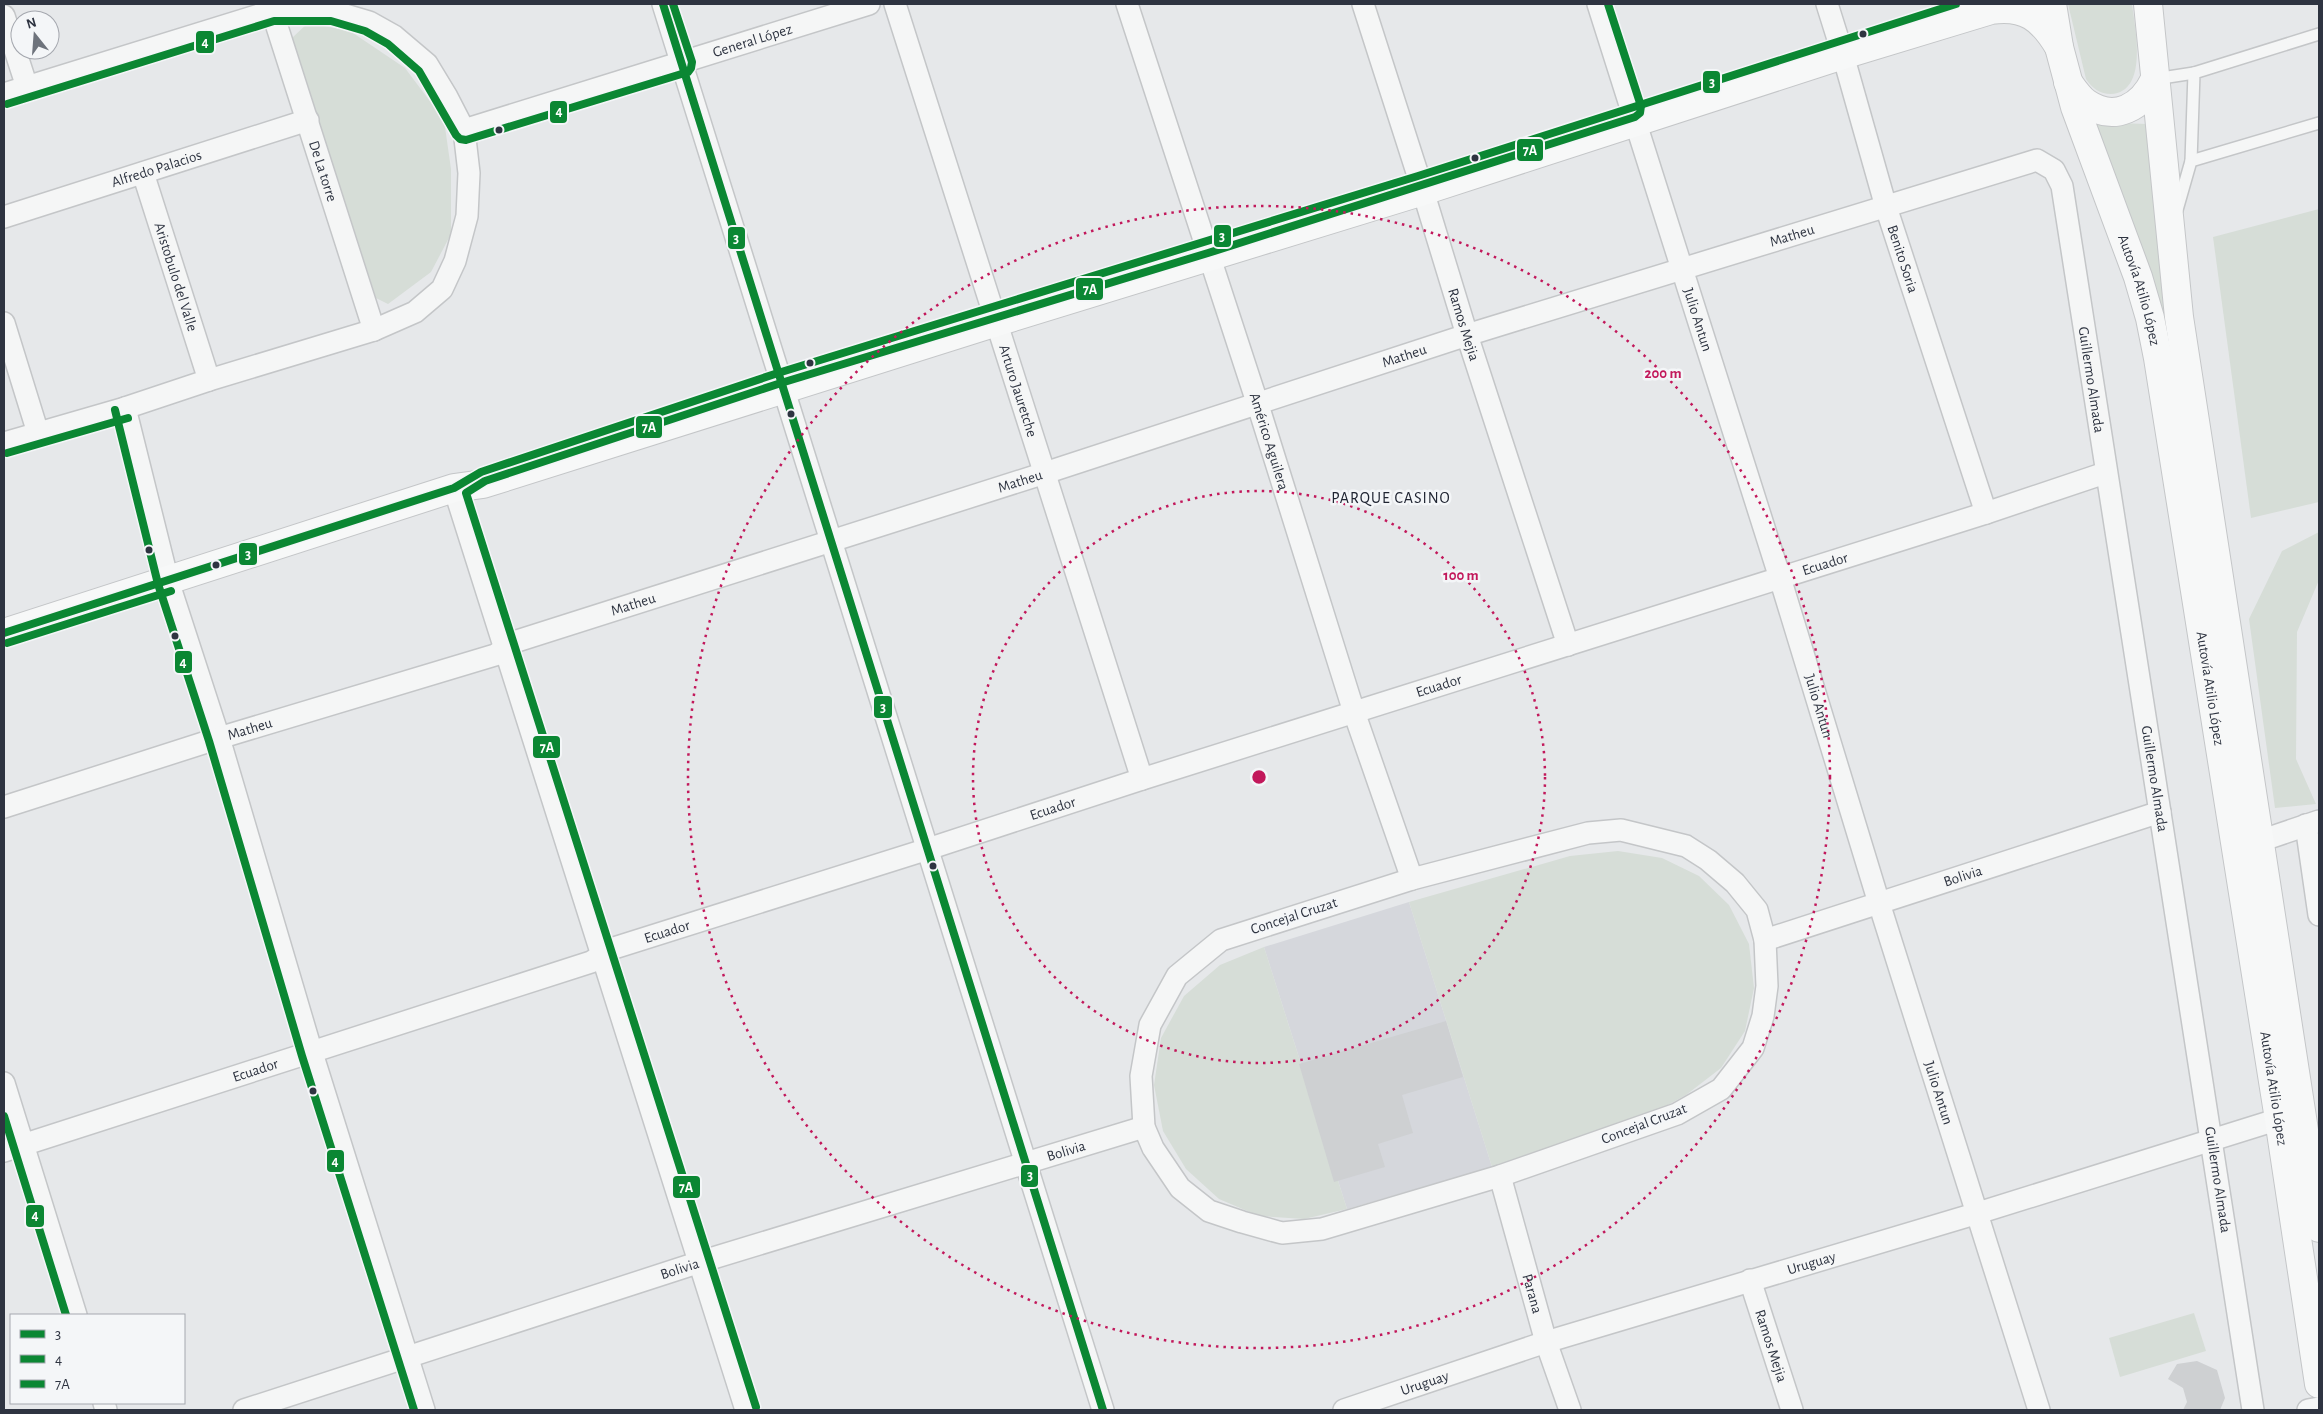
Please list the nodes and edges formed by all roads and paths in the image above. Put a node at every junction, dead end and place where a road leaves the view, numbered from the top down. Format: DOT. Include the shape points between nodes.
graph roads {
  1 [pos="663,4"];
  2 [pos="869,4"];
  3 [pos="895,4"];
  4 [pos="1127,4"];
  5 [pos="1363,4"];
  6 [pos="1598,4"];
  7 [pos="1827,4"];
  8 [pos="1956,4"];
  9 [pos="2052,4"];
  10 [pos="2148,4"];
  11 [pos="272,10"];
  12 [pos="4,16"];
  13 [pos="2319,34"];
  14 [pos="1841,47"];
  15 [pos="2059,47"];
  16 [pos="682,64"];
  17 [pos="2194,73"];
  18 [pos="2155,79"];
  19 [pos="2068,82"];
  20 [pos="27,87"];
  21 [pos="4,94"];
  22 [pos="1634,115"];
  23 [pos="308,120"];
  24 [pos="2319,123"];
  25 [pos="464,130"];
  26 [pos="2037,160"];
  27 [pos="2190,161"];
  28 [pos="143,173"];
  29 [pos="1421,183"];
  30 [pos="1886,207"];
  31 [pos="4,217"];
  32 [pos="2170,238"];
  33 [pos="1207,250"];
  34 [pos="1682,270"];
  35 [pos="994,314"];
  36 [pos="4,323"];
  37 [pos="374,330"];
  38 [pos="1466,336"];
  39 [pos="209,380"];
  40 [pos="781,381"];
  41 [pos="1257,402"];
  42 [pos="125,408"];
  43 [pos="38,433"];
  44 [pos="4,443"];
  45 [pos="1045,473"];
  46 [pos="2105,473"];
  47 [pos="454,488"];
  48 [pos="1986,513"];
  49 [pos="832,540"];
  50 [pos="1780,578"];
  51 [pos="168,581"];
  52 [pos="4,634"];
  53 [pos="1568,645"];
  54 [pos="506,649"];
  55 [pos="1354,712"];
  56 [pos="219,738"];
  57 [pos="1142,779"];
  58 [pos="4,807"];
  59 [pos="2160,812"];
  60 [pos="2313,823"];
  61 [pos="2260,841"];
  62 [pos="928,849"];
  63 [pos="2316,864"];
  64 [pos="1412,879"];
  65 [pos="1879,903"];
  66 [pos="2319,915"];
  67 [pos="1765,940"];
  68 [pos="603,956"];
  69 [pos="312,1053"];
  70 [pos="4,1083"];
  71 [pos="2279,1119"];
  72 [pos="1144,1127"];
  73 [pos="2213,1139"];
  74 [pos="13,1148"];
  75 [pos="1024,1162"];
  76 [pos="1500,1176"];
  77 [pos="1978,1213"];
  78 [pos="2319,1218"];
  79 [pos="700,1262"];
  80 [pos="1750,1280"];
  81 [pos="76,1314"];
  82 [pos="1546,1342"];
  83 [pos="407,1358"];
  84 [pos="2319,1384"];
  85 [pos="2319,1408"];
  86 [pos="244,1410"];
  87 [pos="424,1410"];
  88 [pos="746,1410"];
  89 [pos="1102,1410"];
  90 [pos="1344,1410"];
  91 [pos="1570,1410"];
  92 [pos="1792,1410"];
  93 [pos="2039,1410"];
  94 [pos="2253,1410"];
  95 [pos="2308,1410"];
  1 -- 16 [label="street"];
  2 -- 16 [label="street, General López"];
  3 -- 35 [label="street, Arturo Jauretche"];
  4 -- 33 [label="street, Américo Aguilera"];
  5 -- 29 [label="street, Ramos Mejia"];
  6 -- 22 [label="street, Julio Antun"];
  7 -- 14 [label="street, Benito Soria"];
  8 -- 14 [label="main road"];
  9 -- 15 [label="main road, Autovía Atilio López"];
  10 -- 18 [label="main road, Autovía Atilio López"];
  11 -- 20 [label="street"];
  11 -- 23 [label="street, De La torre"];
  11 -- 25 [label="street" via="332,10 369,22 394,36 427,64"];
  12 -- 20 [label="street"];
  13 -- 17 [label="lane"];
  14 -- 15 [label="main road" via="2007,8 2022,10 2035,18 2048,28"];
  14 -- 22 [label="main road"];
  14 -- 30 [label="street, Benito Soria"];
  15 -- 19 [label="main road, Autovía Atilio López"];
  16 -- 25 [label="street, General López"];
  16 -- 40 [label="street"];
  17 -- 18 [label="lane"];
  17 -- 27 [label="lane"];
  18 -- 19 [label="main road" via="2134,107 2108,111 2086,103"];
  18 -- 32 [label="main road, Autovía Atilio López"];
  19 -- 71 [label="main road, Autovía Atilio López" via="2150,318"];
  20 -- 21 [label="street"];
  22 -- 29 [label="main road"];
  22 -- 34 [label="street, Julio Antun"];
  23 -- 28 [label="street, Alfredo Palacios"];
  23 -- 37 [label="street, De La torre"];
  24 -- 27 [label="lane"];
  25 -- 37 [label="street" via="469,173 467,216 455,261 442,289 415,312"];
  26 -- 30 [label="street, Matheu"];
  26 -- 46 [label="street, Guillermo Almada" via="2054,170 2062,186"];
  27 -- 32 [label="lane"];
  28 -- 31 [label="street, Alfredo Palacios"];
  28 -- 39 [label="street, Aristobulo del Valle"];
  29 -- 33 [label="main road"];
  29 -- 38 [label="street, Ramos Mejia"];
  30 -- 34 [label="street, Matheu"];
  30 -- 48 [label="street, Benito Soria"];
  32 -- 61 [label="main road, Autovía Atilio López" via="2192,407"];
  33 -- 35 [label="main road"];
  33 -- 41 [label="street, Américo Aguilera"];
  34 -- 38 [label="street, Matheu"];
  34 -- 50 [label="street, Julio Antun"];
  35 -- 40 [label="main road"];
  35 -- 45 [label="street, Arturo Jauretche"];
  36 -- 43 [label="street"];
  37 -- 39 [label="street"];
  38 -- 41 [label="street, Matheu"];
  38 -- 53 [label="street, Ramos Mejia"];
  39 -- 42 [label="street"];
  40 -- 47 [label="main road" via="484,484"];
  40 -- 49 [label="street"];
  41 -- 45 [label="street, Matheu"];
  41 -- 55 [label="street, Américo Aguilera"];
  42 -- 43 [label="street"];
  42 -- 51 [label="street"];
  43 -- 44 [label="street"];
  45 -- 49 [label="street, Matheu"];
  45 -- 57 [label="street, Arturo Jauretche"];
  46 -- 48 [label="street, Ecuador"];
  46 -- 59 [label="street, Guillermo Almada"];
  47 -- 51 [label="main road"];
  47 -- 54 [label="street"];
  48 -- 50 [label="street, Ecuador"];
  49 -- 54 [label="street, Matheu" via="517,641"];
  49 -- 62 [label="street"];
  50 -- 53 [label="street, Ecuador"];
  50 -- 65 [label="street, Julio Antun"];
  51 -- 52 [label="main road"];
  51 -- 56 [label="street"];
  53 -- 55 [label="street, Ecuador"];
  54 -- 56 [label="street, Matheu"];
  54 -- 68 [label="street"];
  55 -- 57 [label="street, Ecuador"];
  55 -- 64 [label="street, Américo Aguilera"];
  56 -- 58 [label="street, Matheu"];
  56 -- 69 [label="street"];
  57 -- 62 [label="street, Ecuador"];
  59 -- 65 [label="street, Bolivia"];
  59 -- 73 [label="street, Guillermo Almada"];
  60 -- 61 [label="street"];
  60 -- 63 [label="street"];
  61 -- 78 [label="main road, Autovía Atilio López"];
  62 -- 68 [label="street, Ecuador" via="614,948"];
  62 -- 75 [label="street"];
  63 -- 66 [label="street"];
  64 -- 67 [label="street, Concejal Cruzat" via="1588,833 1621,830 1686,846 1708,860 1735,883 1757,910"];
  64 -- 72 [label="street, Concejal Cruzat" via="1221,940 1177,976 1150,1025 1141,1076"];
  65 -- 67 [label="street, Bolivia"];
  65 -- 77 [label="street, Julio Antun"];
  67 -- 76 [label="street, Concejal Cruzat" via="1767,986 1764,1016 1753,1048 1720,1089 1677,1114"];
  68 -- 69 [label="street, Ecuador"];
  68 -- 79 [label="street"];
  69 -- 74 [label="street, Ecuador"];
  69 -- 83 [label="street"];
  70 -- 74 [label="street"];
  71 -- 73 [label="street, Uruguay"];
  71 -- 84 [label="main road, Autovía Atilio López"];
  72 -- 75 [label="street, Bolivia"];
  72 -- 76 [label="street, Concejal Cruzat" via="1153,1148 1180,1188 1209,1210 1282,1233 1322,1229"];
  73 -- 77 [label="street, Uruguay"];
  73 -- 94 [label="street, Guillermo Almada"];
  74 -- 81 [label="street"];
  75 -- 79 [label="street, Bolivia"];
  75 -- 89 [label="street"];
  76 -- 82 [label="street, Parana"];
  77 -- 80 [label="street, Uruguay"];
  77 -- 93 [label="street, Julio Antun"];
  79 -- 83 [label="street, Bolivia"];
  79 -- 88 [label="street"];
  80 -- 82 [label="street, Uruguay"];
  80 -- 92 [label="street, Ramos Mejia"];
  82 -- 90 [label="street, Uruguay"];
  82 -- 91 [label="street, Parana"];
  83 -- 86 [label="street, Bolivia"];
  83 -- 87 [label="street"];
  85 -- 95 [label="street"];
}
